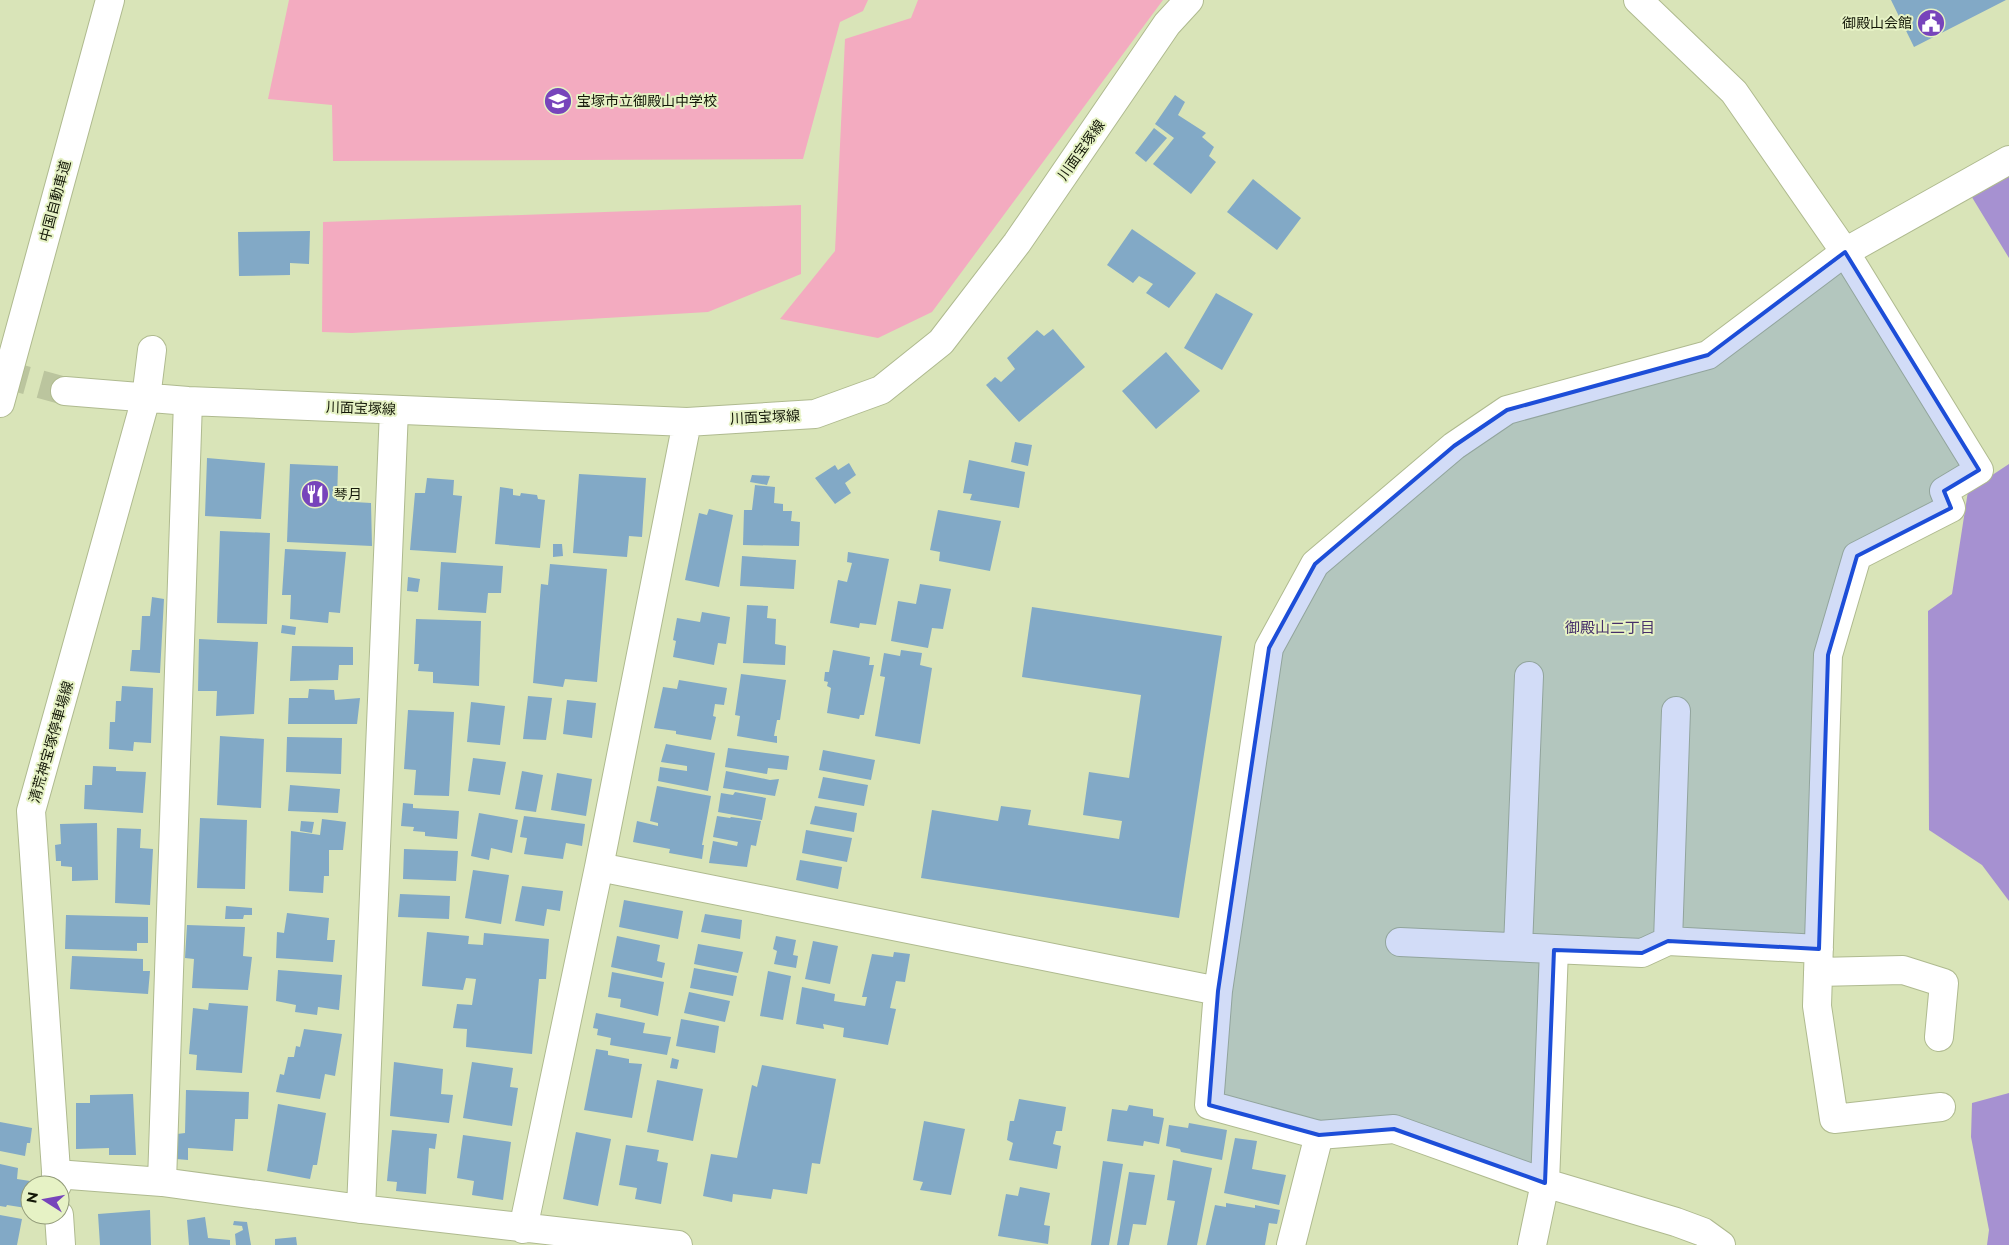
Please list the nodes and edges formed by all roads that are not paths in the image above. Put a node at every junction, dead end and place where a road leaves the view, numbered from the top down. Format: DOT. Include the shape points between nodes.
graph roads {
  1 [pos="110,0"];
  2 [pos="1189,0"];
  3 [pos="1638,0"];
  4 [pos="2009,160"];
  5 [pos="1844,252"];
  6 [pos="152,350"];
  7 [pos="65,391"];
  8 [pos="146,398"];
  9 [pos="188,401"];
  10 [pos="0,403"];
  11 [pos="394,410"];
  12 [pos="687,422"];
  13 [pos="1529,676"];
  14 [pos="1676,711"];
  15 [pos="600,867"];
  16 [pos="1668,941"];
  17 [pos="1400,942"];
  18 [pos="1518,947"];
  19 [pos="1554,950"];
  20 [pos="1818,960"];
  21 [pos="1218,991"];
  22 [pos="1939,1037"];
  23 [pos="1942,1107"];
  24 [pos="1319,1135"];
  25 [pos="57,1175"];
  26 [pos="70,1179"];
  27 [pos="162,1182"];
  28 [pos="1546,1183"];
  29 [pos="362,1209"];
  30 [pos="60,1225"];
  31 [pos="523,1229"];
  32 [pos="61,1245"];
  33 [pos="678,1245"];
  34 [pos="1291,1245"];
  35 [pos="1532,1245"];
  36 [pos="1721,1245"];
  1 -- 10 [label="main road, 中国自動車道"];
  2 -- 12 [label="main road, 川面宝塚線" via="1167,24 1017,243 941,342 881,390 815,414"];
  3 -- 5 [label="main road" via="1734,92"];
  4 -- 5 [label="main road"];
  5 -- 20 [label="main road" via="1979,470 1944,491 1951,508 1857,556 1828,655"];
  5 -- 21 [label="main road" via="1708,355 1507,410 1454,446 1315,564 1270,648"];
  6 -- 8 [label="main road, 清荒神宝塚停車場線"];
  7 -- 8 [label="main road, 川面宝塚線"];
  8 -- 9 [label="main road, 川面宝塚線"];
  8 -- 25 [label="main road, 清荒神宝塚停車場線" via="31,812"];
  9 -- 11 [label="main road, 川面宝塚線"];
  9 -- 27 [label="main road"];
  11 -- 12 [label="main road, 川面宝塚線"];
  11 -- 29 [label="main road"];
  12 -- 15 [label="main road"];
  13 -- 18 [label="main road"];
  14 -- 16 [label="main road"];
  15 -- 21 [label="main road"];
  15 -- 31 [label="main road"];
  16 -- 19 [label="main road" via="1642,953"];
  16 -- 20 [label="main road"];
  17 -- 18 [label="main road"];
  18 -- 19 [label="main road"];
  19 -- 28 [label="main road"];
  20 -- 22 [label="main road" via="1904,970 1944,983"];
  20 -- 23 [label="main road" via="1817,1006 1834,1120"];
  21 -- 24 [label="main road" via="1209,1105"];
  24 -- 28 [label="main road" via="1394,1129"];
  24 -- 34 [label="main road"];
  26 -- 27 [label="main road"];
  27 -- 29 [label="main road"];
  28 -- 35 [label="main road"];
  28 -- 36 [label="main road" via="1676,1222 1703,1232"];
  29 -- 31 [label="main road"];
  30 -- 32 [label="main road"];
  31 -- 33 [label="main road"];
}
